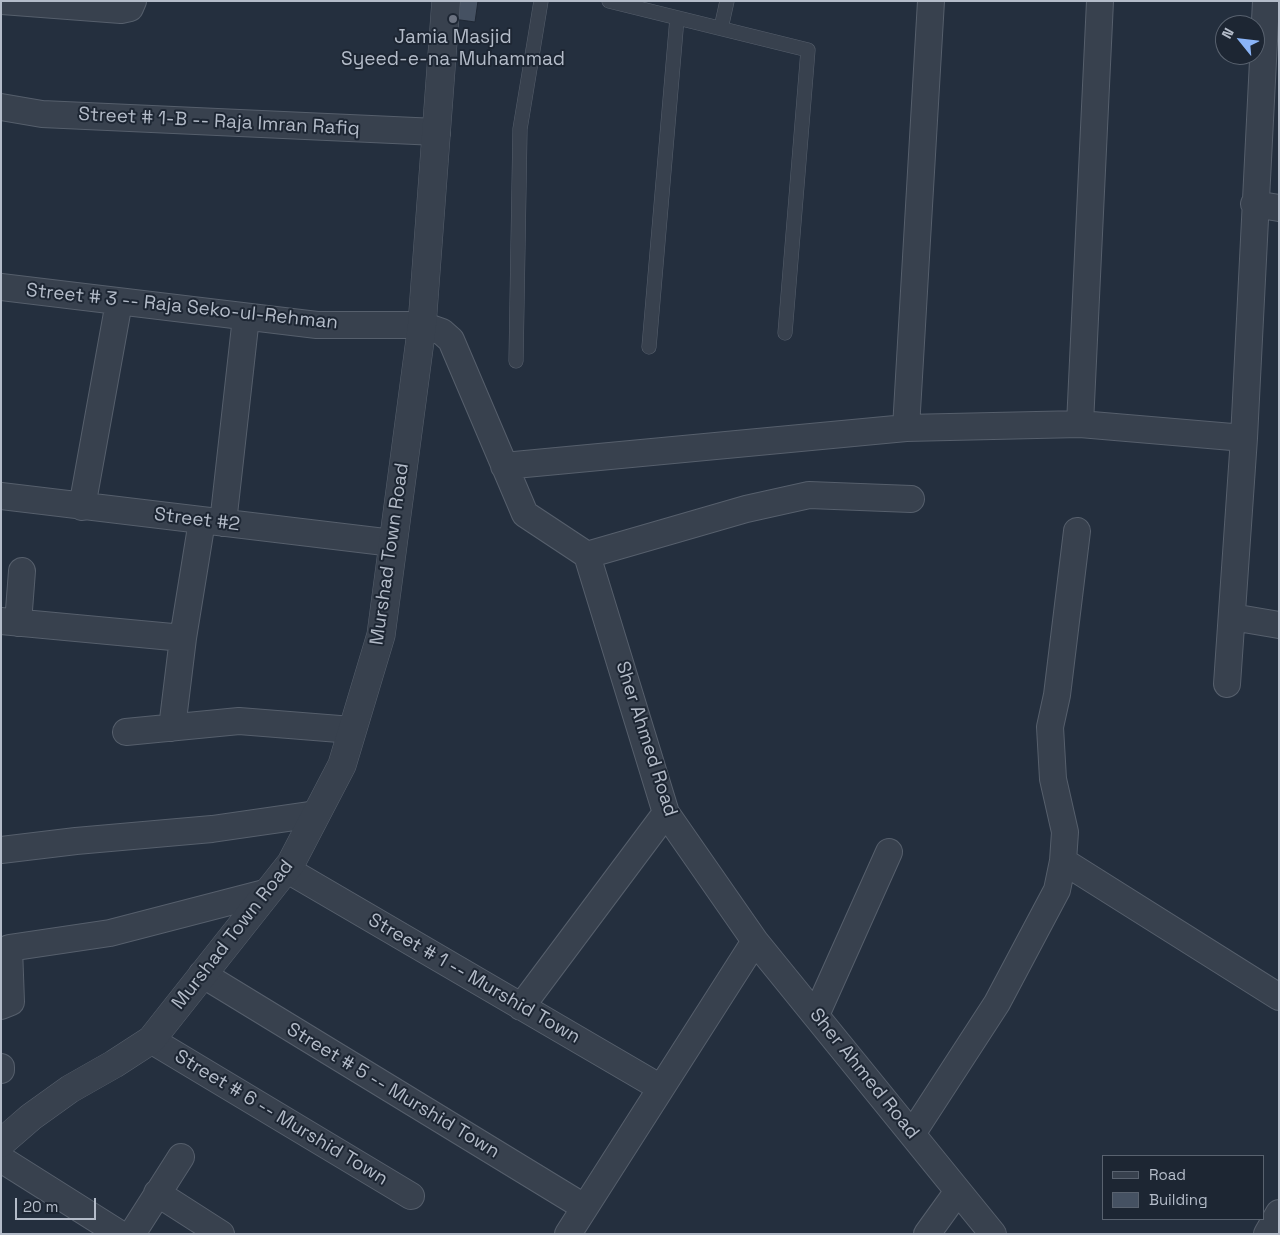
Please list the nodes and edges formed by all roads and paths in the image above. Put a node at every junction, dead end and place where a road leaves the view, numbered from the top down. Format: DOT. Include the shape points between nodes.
graph roads {
  1 [pos="2,1"];
  2 [pos="133,1"];
  3 [pos="446,1"];
  4 [pos="541,1"];
  5 [pos="609,1"];
  6 [pos="727,1"];
  7 [pos="931,1"];
  8 [pos="1100,1"];
  9 [pos="1266,1"];
  10 [pos="677,18"];
  11 [pos="721,28"];
  12 [pos="1,107"];
  13 [pos="437,132"];
  14 [pos="1267,206"];
  15 [pos="1,287"];
  16 [pos="119,302"];
  17 [pos="246,317"];
  18 [pos="422,325"];
  19 [pos="785,333"];
  20 [pos="649,347"];
  21 [pos="516,361"];
  22 [pos="1080,424"];
  23 [pos="906,428"];
  24 [pos="1244,438"];
  25 [pos="504,466"];
  26 [pos="1,496"];
  27 [pos="911,499"];
  28 [pos="82,507"];
  29 [pos="212,522"];
  30 [pos="1077,531"];
  31 [pos="394,543"];
  32 [pos="588,555"];
  33 [pos="22,571"];
  34 [pos="1232,617"];
  35 [pos="10,622"];
  36 [pos="1279,625"];
  37 [pos="182,638"];
  38 [pos="1227,684"];
  39 [pos="172,728"];
  40 [pos="352,730"];
  41 [pos="126,732"];
  42 [pos="316,814"];
  43 [pos="666,814"];
  44 [pos="1,850"];
  45 [pos="888,852"];
  46 [pos="1063,861"];
  47 [pos="286,869"];
  48 [pos="268,892"];
  49 [pos="756,941"];
  50 [pos="202,974"];
  51 [pos="1279,997"];
  52 [pos="1,1006"];
  53 [pos="521,1007"];
  54 [pos="816,1015"];
  55 [pos="151,1040"];
  56 [pos="661,1088"];
  57 [pos="912,1134"];
  58 [pos="1,1143"];
  59 [pos="181,1157"];
  60 [pos="1,1159"];
  61 [pos="958,1191"];
  62 [pos="157,1193"];
  63 [pos="411,1196"];
  64 [pos="584,1207"];
  65 [pos="1279,1213"];
  66 [pos="120,1234"];
  67 [pos="132,1234"];
  68 [pos="221,1234"];
  69 [pos="568,1234"];
  70 [pos="927,1234"];
  71 [pos="993,1234"];
  72 [pos="1267,1234"];
  1 -- 2 [label="street" via="121,10 130,8"];
  3 -- 13 [label="street, Murshad Town Road"];
  4 -- 21 [label="lane" via="520,129"];
  5 -- 10 [label="lane"];
  6 -- 11 [label="lane"];
  7 -- 23 [label="street"];
  8 -- 22 [label="street"];
  9 -- 14 [label="street"];
  10 -- 11 [label="lane"];
  10 -- 20 [label="lane"];
  11 -- 19 [label="lane" via="808,50"];
  12 -- 13 [label="street, Street # 1-B -- Raja Imran Rafiq" via="42,114"];
  13 -- 18 [label="street, Murshad Town Road"];
  14 -- 24 [label="street"];
  15 -- 16 [label="street, Street # 3 -- Raja Seko-ul-Rehman"];
  16 -- 17 [label="street, Street # 3 -- Raja Seko-ul-Rehman"];
  16 -- 28 [label="street"];
  17 -- 18 [label="street, Street # 3 -- Raja Seko-ul-Rehman" via="317,325"];
  17 -- 29 [label="street"];
  18 -- 25 [label="street" via="442,332 451,340"];
  18 -- 31 [label="street, Murshad Town Road"];
  22 -- 23 [label="street"];
  22 -- 24 [label="street"];
  23 -- 25 [label="street"];
  24 -- 34 [label="street"];
  25 -- 32 [label="street" via="525,514"];
  26 -- 28 [label="street, Street #2"];
  27 -- 32 [label="street" via="809,495 746,509"];
  28 -- 29 [label="street, Street #2"];
  29 -- 31 [label="street, Street #2"];
  29 -- 37 [label="street"];
  30 -- 46 [label="street" via="1057,695 1050,727 1053,779 1065,832"];
  31 -- 40 [label="street, Murshad Town Road" via="381,635"];
  32 -- 43 [label="street, Sher Ahmed Road"];
  33 -- 35 [label="street"];
  34 -- 36 [label="street"];
  34 -- 38 [label="street"];
  35 -- 37 [label="street"];
  37 -- 39 [label="street"];
  39 -- 40 [label="street" via="239,720"];
  39 -- 41 [label="street"];
  40 -- 42 [label="street, Murshad Town Road" via="342,765"];
  42 -- 44 [label="street" via="212,829"];
  42 -- 47 [label="street, Murshad Town Road"];
  43 -- 49 [label="street, Sher Ahmed Road"];
  43 -- 53 [label="street"];
  45 -- 54 [label="street"];
  46 -- 51 [label="street"];
  46 -- 57 [label="street" via="1057,890 997,1003"];
  47 -- 48 [label="street, Murshad Town Road"];
  47 -- 53 [label="street, Street # 1 -- Murshid Town"];
  48 -- 50 [label="street, Murshad Town Road"];
  48 -- 52 [label="street" via="110,933 9,948 11,1002"];
  49 -- 54 [label="street, Sher Ahmed Road"];
  49 -- 56 [label="street"];
  50 -- 55 [label="street, Murshad Town Road"];
  50 -- 64 [label="street, Street # 5 -- Murshid Town"];
  53 -- 56 [label="street, Street # 1 -- Murshid Town"];
  54 -- 57 [label="street, Sher Ahmed Road"];
  55 -- 58 [label="street, Murshad Town Road" via="70,1089 31,1116"];
  55 -- 63 [label="street, Street # 6 -- Murshid Town"];
  56 -- 64 [label="street"];
  57 -- 61 [label="street, Sher Ahmed Road"];
  59 -- 62 [label="street"];
  60 -- 66 [label="street"];
  61 -- 70 [label="street"];
  61 -- 71 [label="street, Sher Ahmed Road"];
  62 -- 67 [label="street"];
  62 -- 68 [label="street"];
  64 -- 69 [label="street"];
  65 -- 72 [label="street"];
}
